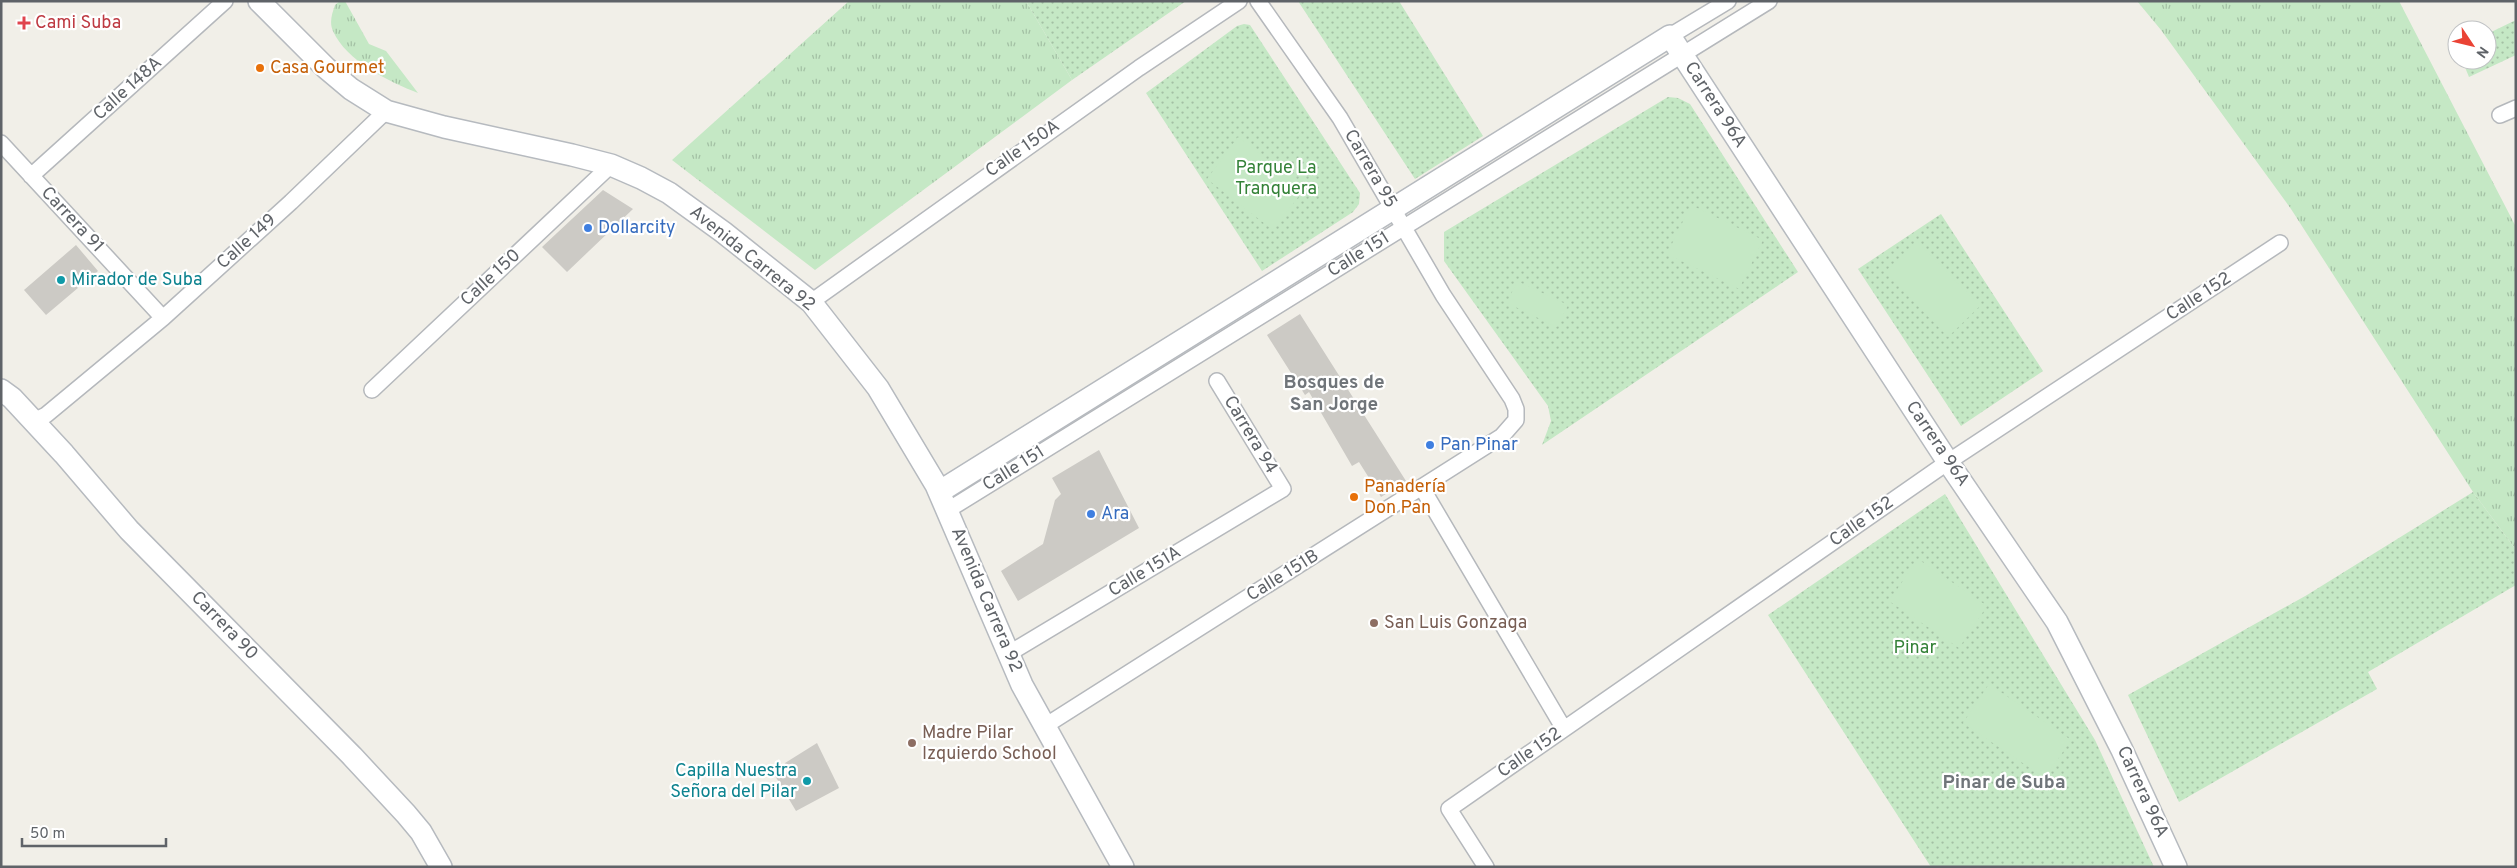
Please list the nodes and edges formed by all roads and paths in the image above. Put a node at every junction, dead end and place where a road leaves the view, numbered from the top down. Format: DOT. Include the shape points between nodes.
graph roads {
  1 [pos="225,1"];
  2 [pos="1239,1"];
  3 [pos="1258,1"];
  4 [pos="1728,1"];
  5 [pos="1769,1"];
  6 [pos="271,5"];
  7 [pos="1670,36"];
  8 [pos="1682,54"];
  9 [pos="2516,108"];
  10 [pos="386,111"];
  11 [pos="2500,115"];
  12 [pos="1,143"];
  13 [pos="611,166"];
  14 [pos="31,176"];
  15 [pos="1393,209"];
  16 [pos="1402,228"];
  17 [pos="2280,243"];
  18 [pos="811,302"];
  19 [pos="163,318"];
  20 [pos="1217,381"];
  21 [pos="1,390"];
  22 [pos="372,390"];
  23 [pos="1516,420"];
  24 [pos="32,422"];
  25 [pos="1948,462"];
  26 [pos="1422,488"];
  27 [pos="1283,489"];
  28 [pos="944,501"];
  29 [pos="1008,654"];
  30 [pos="1045,726"];
  31 [pos="1564,729"];
  32 [pos="441,867"];
  33 [pos="1123,867"];
  34 [pos="1486,867"];
  35 [pos="2176,867"];
  1 -- 14 [label="street, Calle 148A"];
  2 -- 18 [label="street, Calle 150A" via="1139,68"];
  3 -- 15 [label="street, Carrera 95" via="1340,118"];
  4 -- 7 [label="street, Calle 151"];
  5 -- 8 [label="street, Calle 151"];
  6 -- 10 [label="street, Avenida Carrera 92" via="326,68 350,89"];
  7 -- 8 [label="street, Carrera 96A"];
  7 -- 15 [label="street, Calle 151"];
  8 -- 16 [label="street, Calle 151"];
  8 -- 25 [label="street, Carrera 96A"];
  9 -- 11 [label="street"];
  10 -- 13 [label="street, Avenida Carrera 92"];
  10 -- 19 [label="street, Calle 149"];
  12 -- 14 [label="street, Carrera 91"];
  13 -- 18 [label="street, Avenida Carrera 92" via="669,193"];
  13 -- 22 [label="street, Calle 150"];
  14 -- 19 [label="street, Carrera 91"];
  15 -- 16 [label="street, Carrera 95"];
  15 -- 28 [label="street, Calle 151"];
  16 -- 23 [label="street, Carrera 95" via="1442,296 1512,399"];
  16 -- 28 [label="street, Calle 151"];
  17 -- 25 [label="street, Calle 152"];
  18 -- 28 [label="street, Avenida Carrera 92" via="878,388"];
  19 -- 24 [label="street, Calle 149" via="46,415"];
  20 -- 27 [label="street, Carrera 94"];
  21 -- 24 [label="street, Carrera 90"];
  23 -- 26 [label="street, Calle 151B" via="1502,436"];
  24 -- 32 [label="street, Carrera 90" via="64,454 124,525 406,814 425,838"];
  25 -- 31 [label="street, Calle 152"];
  25 -- 35 [label="street, Carrera 96A" via="2062,630"];
  26 -- 30 [label="street, Calle 151B"];
  26 -- 31 [label="street"];
  27 -- 29 [label="street, Calle 151A"];
  28 -- 29 [label="street, Avenida Carrera 92"];
  29 -- 30 [label="street, Avenida Carrera 92"];
  30 -- 33 [label="street, Avenida Carrera 92"];
  31 -- 34 [label="street, Calle 152" via="1449,809"];
}
